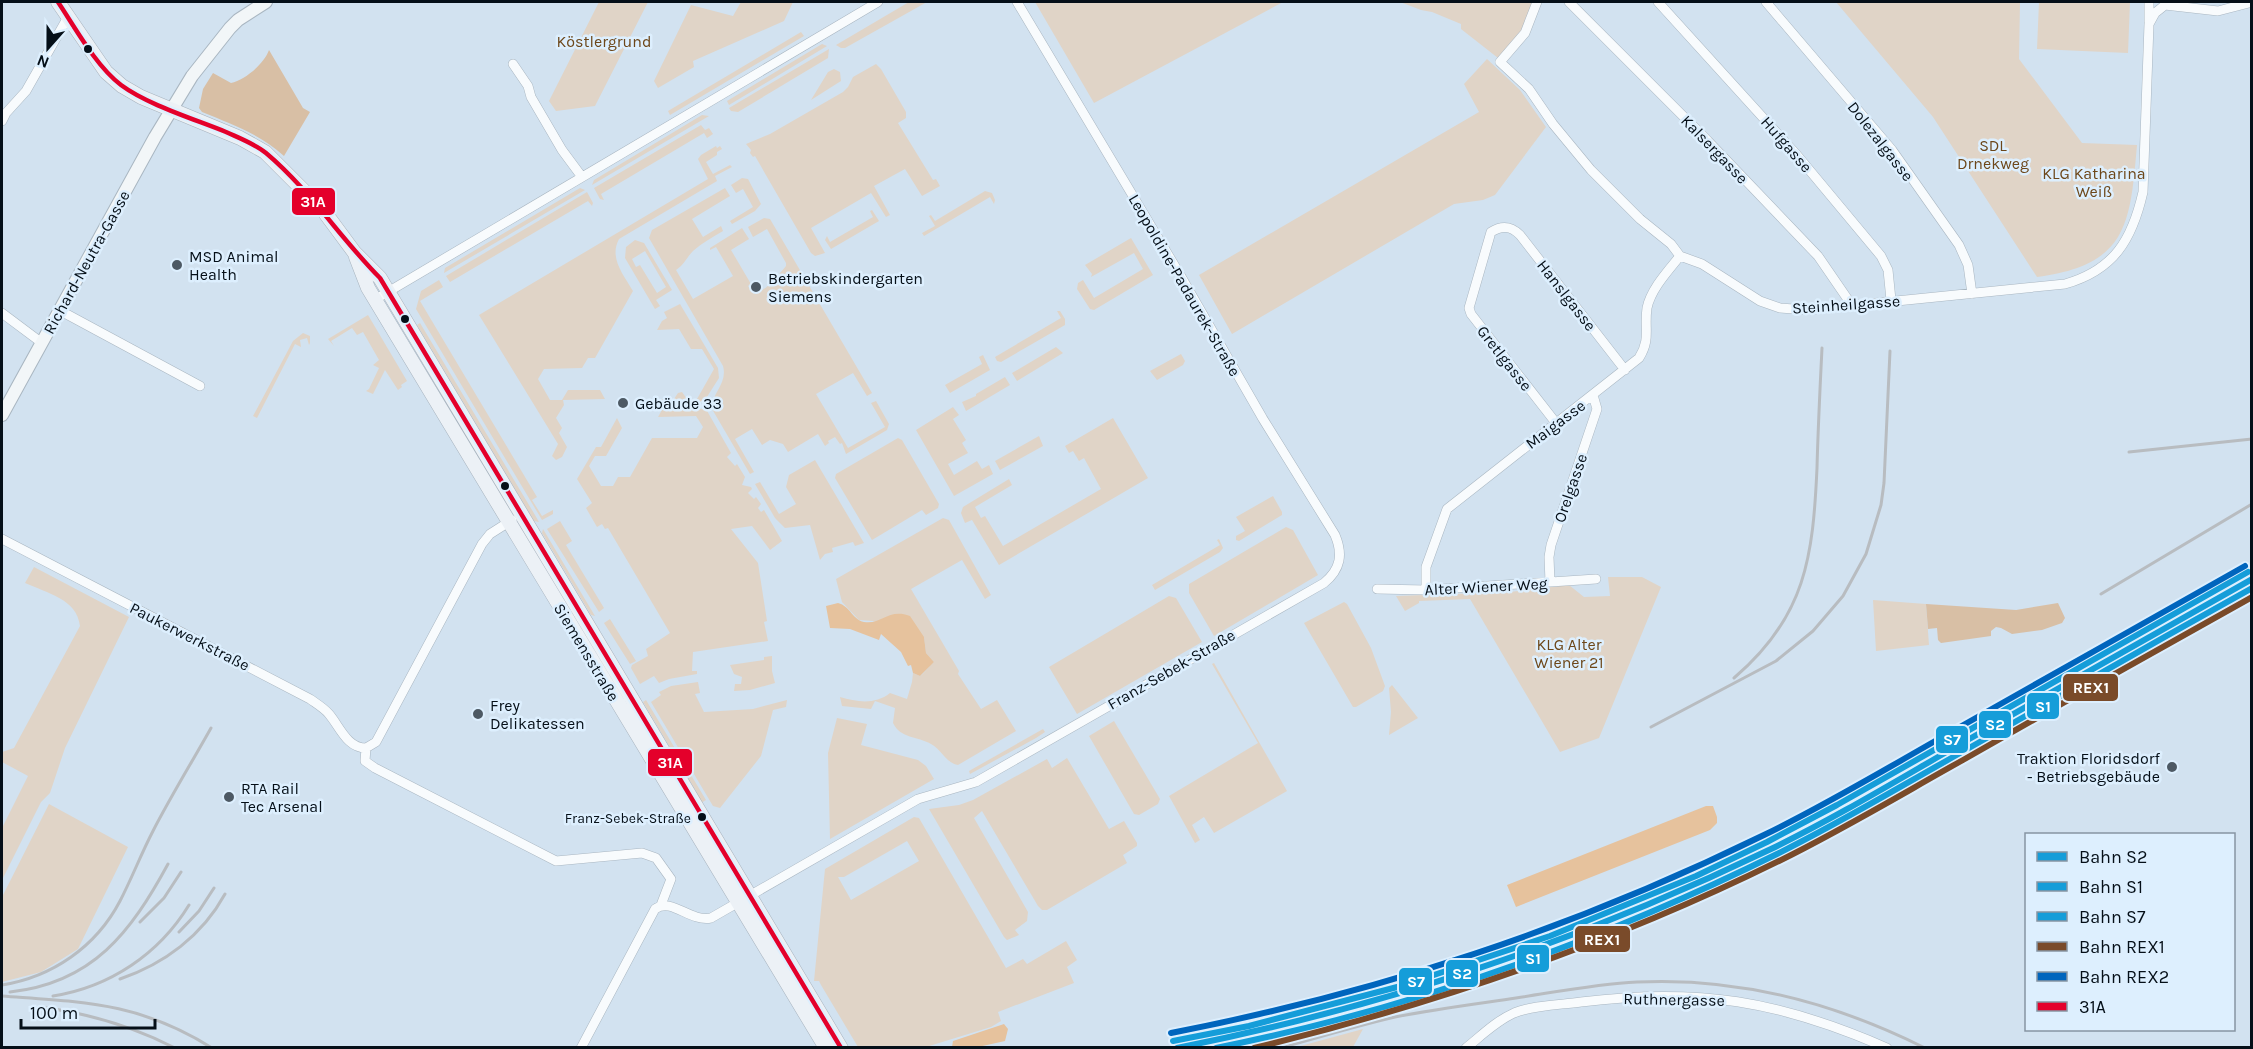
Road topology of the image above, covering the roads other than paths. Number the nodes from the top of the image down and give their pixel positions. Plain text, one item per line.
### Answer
1 (58, 2) edge
2 (266, 2) edge
3 (878, 2) edge
4 (1017, 2) edge
5 (1537, 2) edge
6 (1569, 2) edge
7 (1658, 2) edge
8 (1766, 2) edge
9 (2149, 2) edge
10 (2252, 2) edge
11 (68, 17) junction
12 (2148, 24) junction
13 (513, 64) dead end
14 (171, 110) junction
15 (2, 121) edge
16 (582, 177) junction
17 (1503, 226) joint
18 (1680, 256) junction
19 (1972, 294) junction
20 (382, 295) junction
21 (1891, 300) junction
22 (1851, 304) junction
23 (59, 310) junction
24 (2, 313) edge
25 (42, 342) junction
26 (1625, 370) junction
27 (200, 386) dead end
28 (1593, 395) junction
29 (2, 415) edge
30 (1556, 423) junction
31 (522, 515) junction
32 (509, 522) junction
33 (2, 539) edge
34 (1335, 572) joint
35 (1596, 579) dead end
36 (1550, 582) junction
37 (1377, 589) dead end
38 (1426, 590) junction
39 (366, 748) junction
40 (744, 900) junction
41 (661, 905) junction
42 (581, 1047) edge
43 (826, 1047) edge
44 (841, 1047) edge
45 (1466, 1047) edge
46 (1887, 1047) edge

1 - 11 main road, Siemensstraße
2 - 14 street, Richard-Neutra-Gasse
3 - 16 street
4 - 34 street, Leopoldine-Padaurek-Straße
5 - 18 street, Steinheilgasse
6 - 22 street, Kalsergasse
7 - 21 street, Hufgasse
8 - 19 street, Dolezalgasse
9 - 12 street, Steinheilgasse
10 - 12 street
11 - 14 main road, Siemensstraße
11 - 15 street
12 - 19 street, Steinheilgasse
13 - 16 street
14 - 20 main road, Siemensstraße
14 - 23 street, Richard-Neutra-Gasse
16 - 20 street
17 - 26 street, Hanslgasse
17 - 30 street, Gretlgasse
18 - 22 street, Steinheilgasse
18 - 26 street, Maigasse
19 - 21 street, Steinheilgasse
20 - 31 main road, Siemensstraße
20 - 32 main road, Siemensstraße
21 - 22 street, Steinheilgasse
23 - 25 street, Richard-Neutra-Gasse
23 - 27 street
24 - 25 street
25 - 29 street, Richard-Neutra-Gasse
26 - 28 street, Maigasse
28 - 30 street, Maigasse
28 - 36 street, Orelgasse
30 - 38 street, Maigasse
31 - 32 street
31 - 40 main road, Siemensstraße
32 - 39 street
32 - 40 main road, Siemensstraße
33 - 39 street, Paukerwerkstraße
34 - 40 street, Franz-Sebek-Straße
35 - 36 street, Alter Wiener Weg
36 - 38 street, Alter Wiener Weg
37 - 38 street, Alter Wiener Weg
39 - 41 street
40 - 41 street, Franz-Sebek-Straße
40 - 43 main road, Siemensstraße
40 - 44 main road, Siemensstraße
41 - 42 street
45 - 46 street, Ruthnergasse

